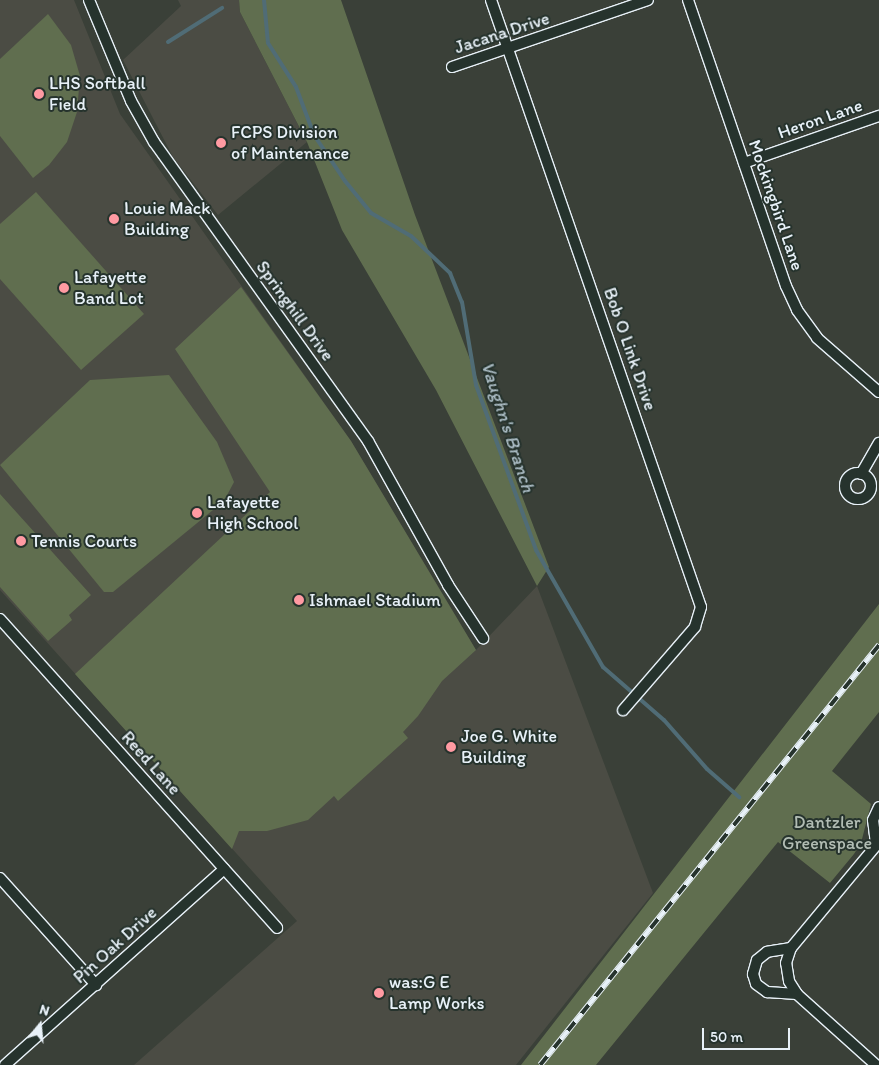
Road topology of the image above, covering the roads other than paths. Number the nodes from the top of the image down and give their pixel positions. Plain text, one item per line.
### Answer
1 (89, 0) edge
2 (491, 0) edge
3 (648, 0) edge
4 (688, 0) edge
5 (508, 50) junction
6 (452, 67) dead end
7 (879, 116) edge
8 (744, 163) junction
9 (879, 392) edge
10 (879, 443) edge
11 (862, 474) dead end
12 (0, 619) edge
13 (483, 638) dead end
14 (623, 710) dead end
15 (879, 807) edge
16 (877, 843) edge
17 (224, 869) junction
18 (0, 878) edge
19 (277, 928) dead end
20 (791, 948) junction
21 (96, 985) junction
22 (798, 994) junction
23 (5, 1065) edge
24 (876, 1065) edge

1 - 13 street, Springhill Drive
2 - 5 street, Bob O Link Drive
3 - 5 street, Jacana Drive
4 - 8 street, Mockingbird Lane
5 - 6 street, Jacana Drive
5 - 14 street, Bob O Link Drive
7 - 8 street, Heron Lane
8 - 9 street, Mockingbird Lane
10 - 11 street
12 - 17 street, Reed Lane
15 - 16 street
16 - 20 street
17 - 19 street, Reed Lane
17 - 21 street, Pin Oak Drive
18 - 21 street
20 - 22 street
20 - 22 street
21 - 23 street, Pin Oak Drive
22 - 24 street

